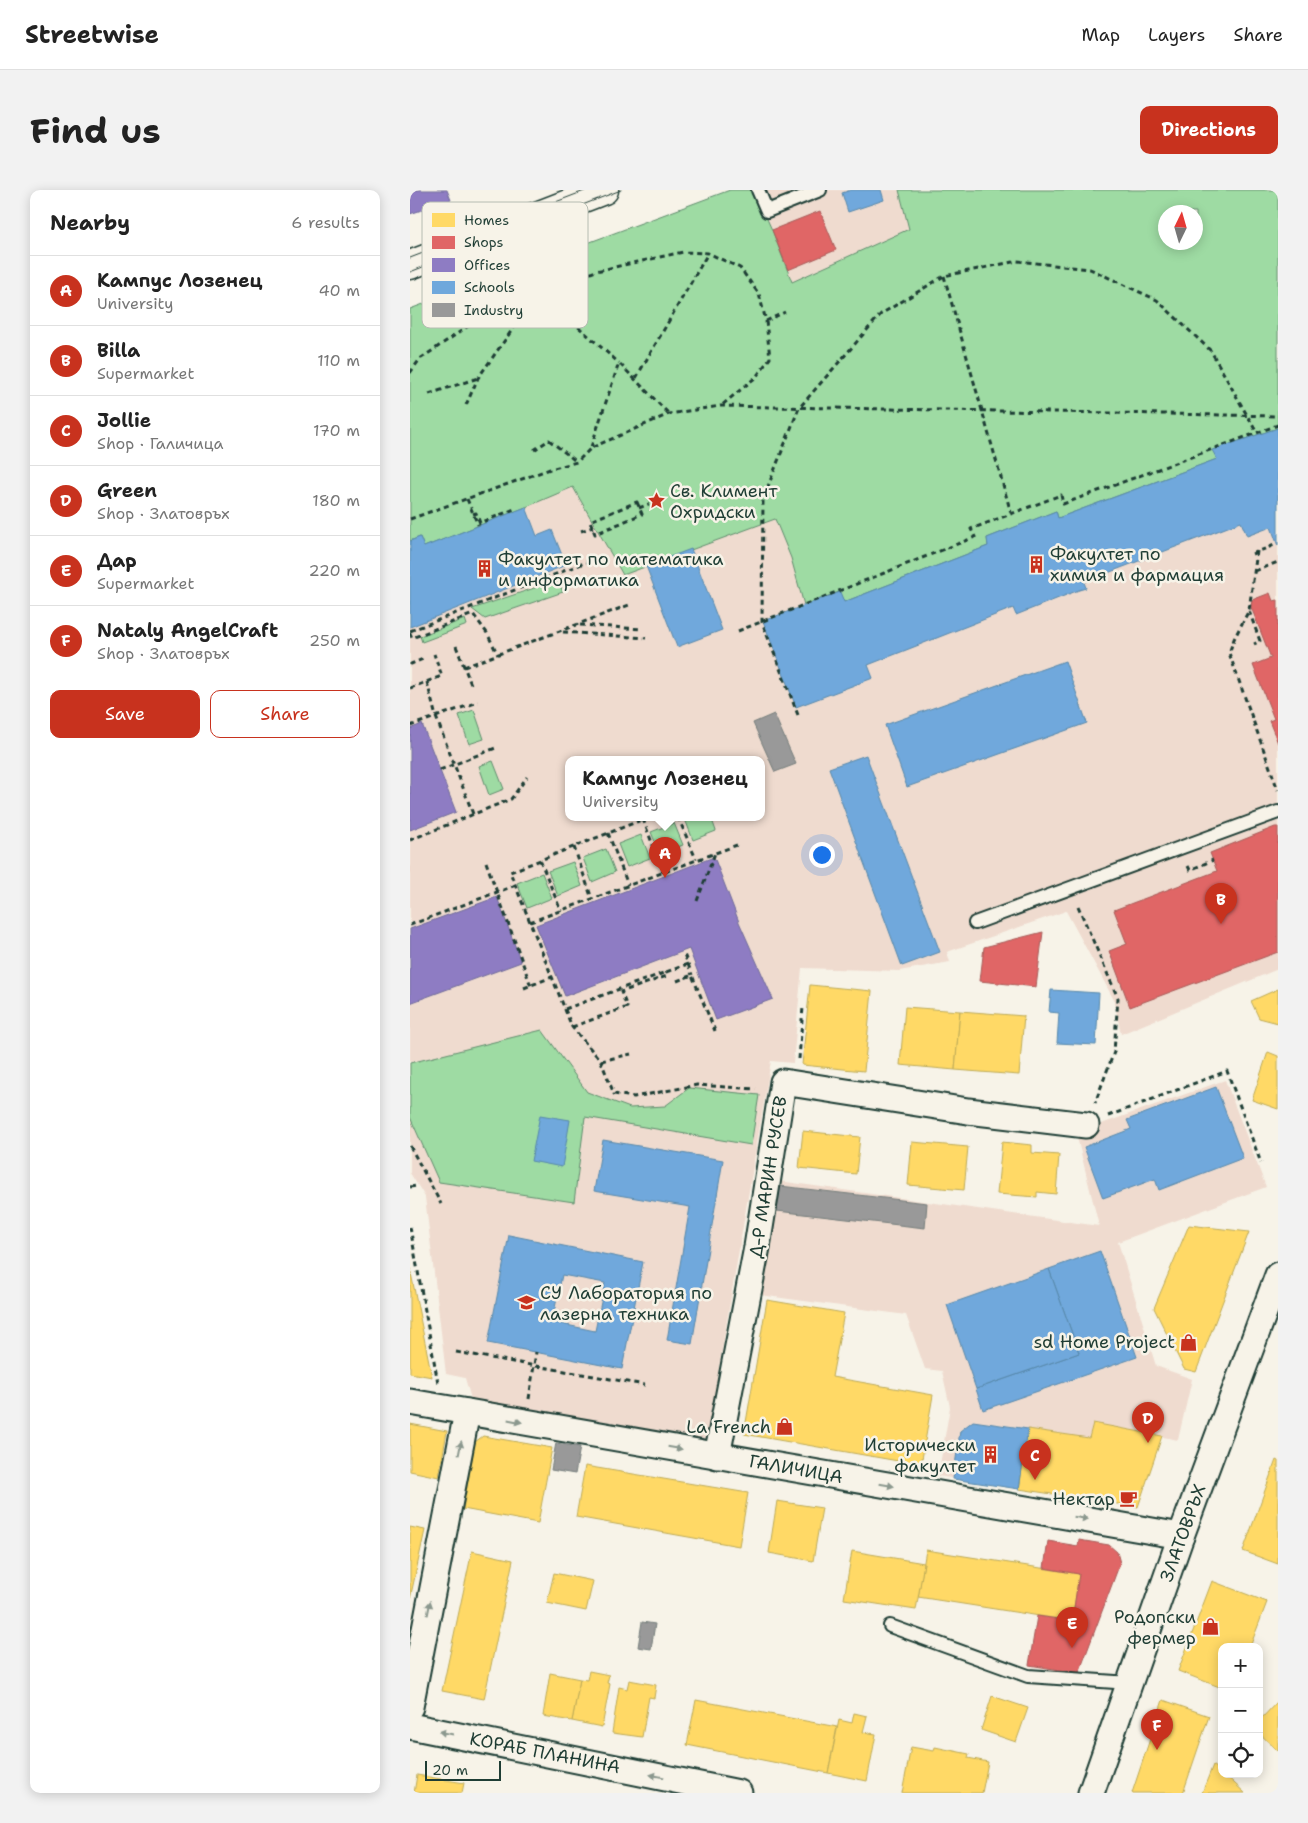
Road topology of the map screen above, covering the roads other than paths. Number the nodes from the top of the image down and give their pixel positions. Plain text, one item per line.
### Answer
1 (604, 190) edge
2 (758, 190) edge
3 (820, 190) edge
4 (573, 202) edge
5 (422, 260) edge
6 (410, 265) edge
7 (1278, 812) edge
8 (975, 923) dead end
9 (1086, 1125) road end
10 (1278, 1275) edge
11 (410, 1402) edge
12 (455, 1410) junction
13 (717, 1456) junction
14 (1181, 1536) junction
15 (890, 1626) dead end
16 (1130, 1683) junction
17 (410, 1707) edge
18 (410, 1726) edge
19 (712, 1790) edge
20 (739, 1793) edge
21 (1091, 1793) edge

1 - 4 street
2 - 3 lane
5 - 6 street
7 - 8 lane
9 - 13 street, Д-Р МАРИН РУСЕВ
10 - 14 street, ЗЛАТОВРЪХ
11 - 12 street, ГАЛИЧИЦА
12 -> 13 street, ГАЛИЧИЦА
17 -> 12 street
13 -> 14 street, ГАЛИЧИЦА
14 - 16 street, ЗЛАТОВРЪХ
15 - 16 lane
16 - 21 street, ЗЛАТОВРЪХ
19 -> 18 street, КОРАБ ПЛАНИНА
19 - 20 street, КОРАБ ПЛАНИНА

